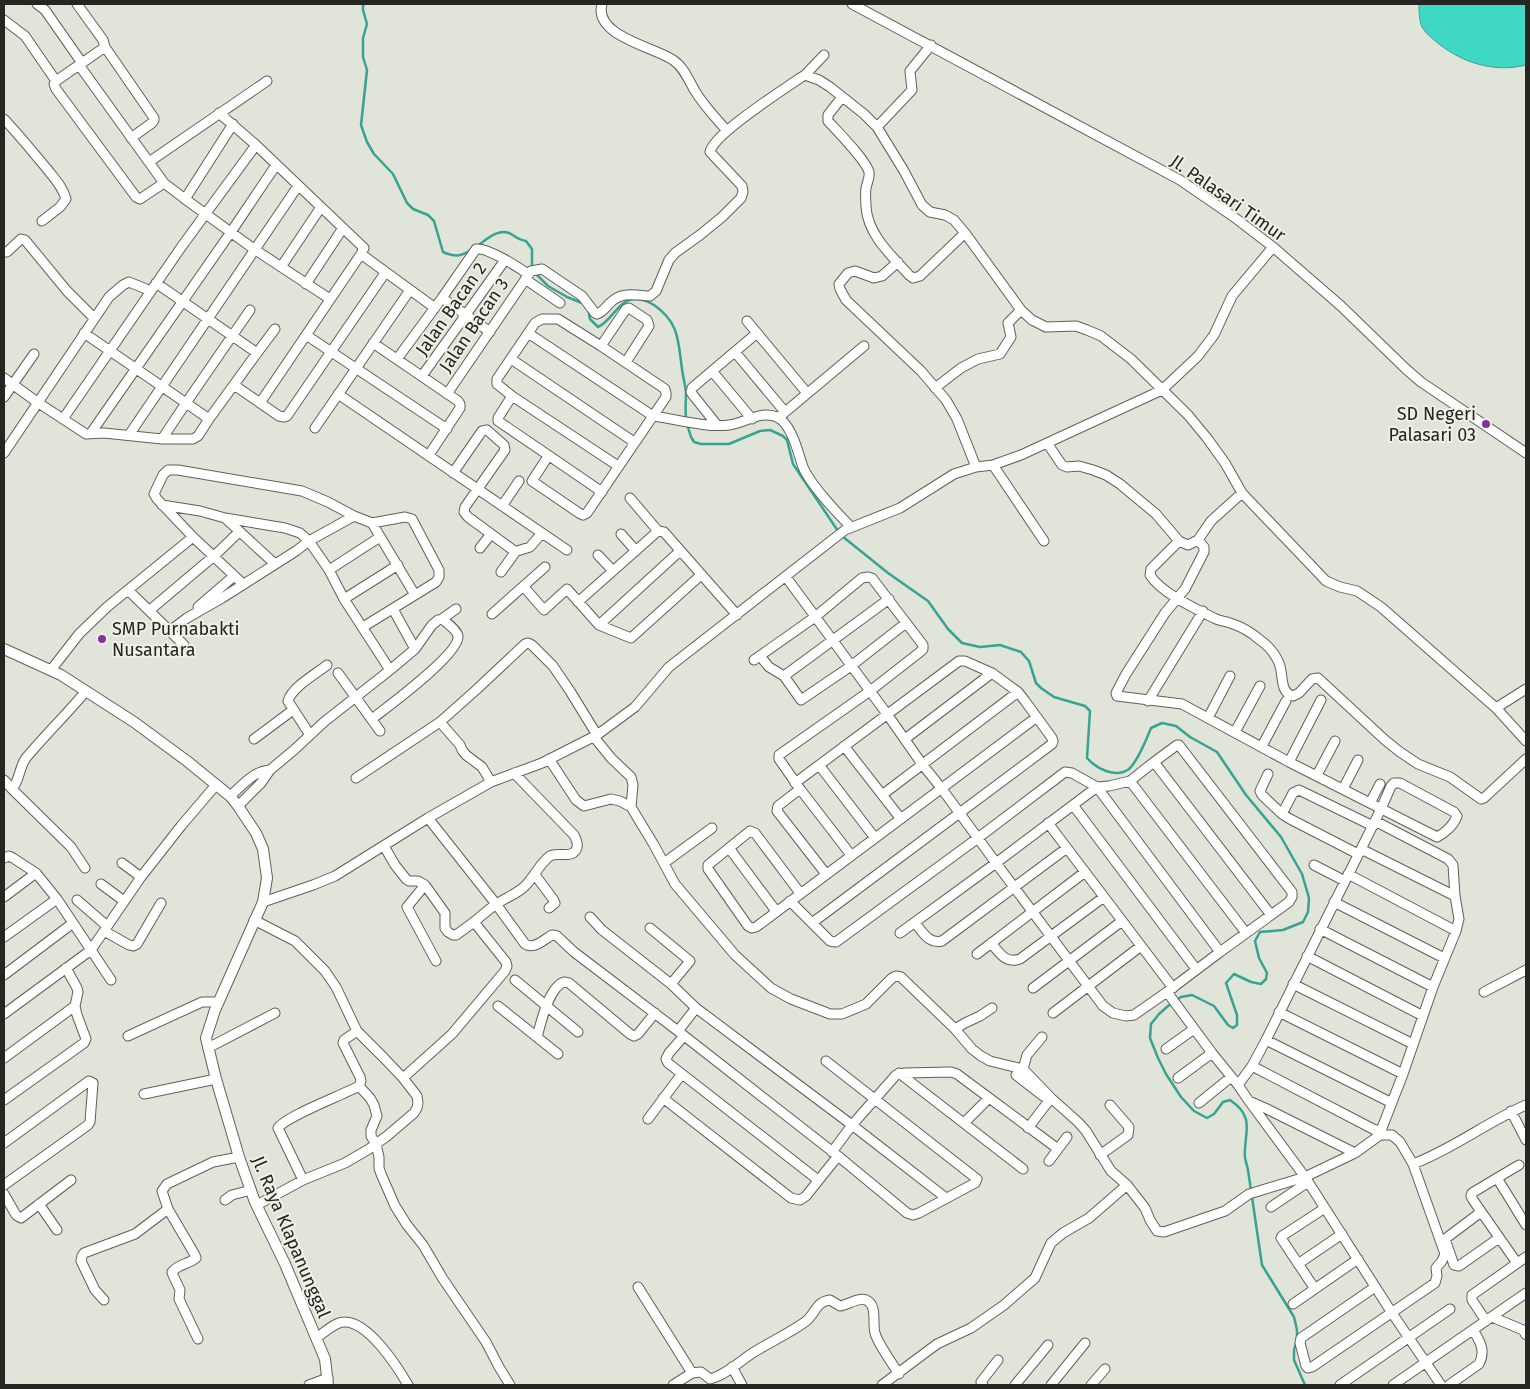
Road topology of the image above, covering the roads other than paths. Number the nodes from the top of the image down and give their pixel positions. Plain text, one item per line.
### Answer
1 (37, 4) edge
2 (77, 4) edge
3 (602, 4) edge
4 (852, 4) edge
5 (4, 20) edge
6 (930, 45) junction
7 (105, 47) junction
8 (824, 56) dead end
9 (80, 64) junction
10 (805, 75) junction
11 (56, 81) junction
12 (267, 81) dead end
13 (842, 97) junction
14 (219, 113) junction
15 (4, 119) edge
16 (234, 124) junction
17 (877, 127) junction
18 (727, 131) junction
19 (131, 138) junction
20 (256, 145) junction
21 (149, 162) junction
22 (276, 165) junction
23 (164, 183) junction
24 (298, 186) junction
25 (184, 199) junction
26 (321, 207) junction
27 (205, 214) junction
28 (42, 221) dead end
29 (344, 228) junction
30 (231, 232) junction
31 (965, 233) junction
32 (1272, 247) junction
33 (254, 249) junction
34 (4, 252) edge
35 (361, 254) junction
36 (505, 260) junction
37 (898, 262) junction
38 (281, 267) junction
39 (385, 273) junction
40 (530, 273) junction
41 (156, 283) junction
42 (306, 284) junction
43 (410, 290) junction
44 (151, 291) junction
45 (442, 298) junction
46 (330, 299) junction
47 (183, 301) junction
48 (560, 303) dead end
49 (435, 308) junction
50 (250, 310) dead end
51 (1021, 310) junction
52 (467, 316) junction
53 (94, 318) junction
54 (208, 318) junction
55 (747, 321) dead end
56 (275, 329) dead end
57 (490, 332) junction
58 (84, 333) junction
59 (528, 333) junction
60 (757, 333) junction
61 (232, 335) junction
62 (306, 335) junction
63 (374, 343) junction
64 (601, 346) junction
65 (864, 346) dead end
66 (110, 351) junction
67 (332, 352) junction
68 (735, 352) junction
69 (257, 353) junction
70 (34, 354) dead end
71 (511, 358) junction
72 (398, 359) junction
73 (626, 362) junction
74 (136, 368) junction
75 (356, 368) junction
76 (712, 371) junction
77 (422, 376) junction
78 (4, 378) edge
79 (12, 385) junction
80 (161, 386) junction
81 (234, 386) junction
82 (935, 388) junction
83 (1162, 390) junction
84 (807, 393) junction
85 (338, 394) junction
86 (447, 394) junction
87 (512, 396) junction
88 (4, 398) edge
89 (37, 402) junction
90 (186, 403) junction
91 (260, 403) junction
92 (782, 415) junction
93 (653, 416) junction
94 (209, 419) junction
95 (752, 419) junction
96 (63, 420) junction
97 (498, 421) junction
98 (717, 425) junction
99 (315, 428) dead end
100 (447, 429) junction
101 (487, 430) junction
102 (91, 433) junction
103 (129, 435) junction
104 (162, 439) junction
105 (634, 442) junction
106 (1047, 443) junction
107 (4, 452) edge
108 (1526, 452) edge
109 (429, 455) junction
110 (548, 456) junction
111 (993, 465) junction
112 (618, 466) junction
113 (976, 467) junction
114 (453, 473) junction
115 (519, 481) dead end
116 (478, 489) junction
117 (602, 492) junction
118 (1242, 493) junction
119 (630, 498) dead end
120 (162, 505) junction
121 (502, 506) junction
122 (354, 516) junction
123 (225, 518) junction
124 (372, 523) junction
125 (848, 528) junction
126 (658, 531) junction
127 (239, 532) junction
128 (542, 533) junction
129 (491, 534) junction
130 (621, 534) dead end
131 (193, 537) junction
132 (380, 537) junction
133 (1198, 540) junction
134 (309, 541) junction
135 (1044, 541) dead end
136 (1179, 541) junction
137 (480, 548) dead end
138 (567, 550) dead end
139 (636, 550) junction
140 (680, 551) junction
141 (514, 552) junction
142 (598, 555) dead end
143 (214, 556) junction
144 (275, 564) junction
145 (398, 565) junction
146 (545, 567) dead end
147 (328, 570) junction
148 (613, 571) junction
149 (501, 572) dead end
150 (701, 575) junction
151 (234, 576) junction
152 (786, 577) junction
153 (243, 584) junction
154 (524, 587) junction
155 (128, 590) junction
156 (415, 594) junction
157 (344, 599) junction
158 (889, 599) junction
159 (1176, 599) junction
160 (578, 602) junction
161 (393, 609) junction
162 (456, 609) dead end
163 (150, 610) junction
164 (1203, 611) junction
165 (492, 614) dead end
166 (737, 615) junction
167 (815, 617) junction
168 (187, 618) junction
169 (442, 619) junction
170 (599, 624) junction
171 (906, 624) junction
172 (363, 627) junction
173 (171, 630) junction
174 (832, 641) junction
175 (184, 645) dead end
176 (415, 648) junction
177 (4, 649) edge
178 (327, 665) dead end
179 (851, 666) junction
180 (51, 670) junction
181 (390, 670) junction
182 (338, 673) dead end
183 (992, 673) junction
184 (784, 676) junction
185 (1230, 676) dead end
186 (1260, 686) dead end
187 (1526, 689) edge
188 (86, 691) junction
189 (870, 691) junction
190 (1018, 692) junction
191 (355, 697) junction
192 (1286, 700) dead end
193 (1321, 700) dead end
194 (1148, 701) junction
195 (1496, 708) junction
196 (293, 710) junction
197 (887, 714) junction
198 (1037, 717) junction
199 (1208, 718) junction
200 (372, 719) junction
201 (440, 722) junction
202 (380, 731) dead end
203 (1235, 732) junction
204 (310, 735) junction
205 (595, 736) junction
206 (254, 739) dead end
207 (905, 739) junction
208 (1335, 741) dead end
209 (1526, 741) edge
210 (844, 746) junction
211 (1262, 746) junction
212 (549, 759) junction
213 (1358, 760) dead end
214 (1526, 760) edge
215 (1154, 762) junction
216 (1289, 762) junction
217 (922, 764) junction
218 (819, 765) junction
219 (270, 770) junction
220 (514, 774) junction
221 (1268, 774) dead end
222 (1317, 775) junction
223 (356, 778) dead end
224 (4, 780) edge
225 (1130, 780) junction
226 (491, 782) junction
227 (1380, 784) dead end
228 (216, 785) junction
229 (797, 786) junction
230 (1097, 787) junction
231 (12, 789) junction
232 (942, 789) junction
233 (1343, 789) junction
234 (882, 795) junction
235 (230, 796) junction
236 (1370, 803) junction
237 (1073, 805) junction
238 (238, 806) junction
239 (631, 807) junction
240 (1381, 809) junction
241 (960, 812) junction
242 (1282, 814) junction
243 (428, 818) junction
244 (901, 819) junction
245 (1048, 823) junction
246 (1374, 823) junction
247 (712, 828) dead end
248 (875, 838) junction
249 (978, 838) junction
250 (384, 846) junction
251 (729, 848) junction
252 (1068, 848) junction
253 (1360, 851) junction
254 (851, 855) junction
255 (4, 858) edge
256 (122, 863) dead end
257 (996, 863) junction
258 (664, 864) junction
259 (1314, 865) dead end
260 (85, 868) dead end
261 (1086, 872) junction
262 (36, 873) junction
263 (826, 874) junction
264 (535, 875) junction
265 (141, 877) junction
266 (1346, 877) junction
267 (101, 884) dead end
268 (425, 885) junction
269 (1014, 886) junction
270 (800, 893) junction
271 (1104, 896) junction
272 (1455, 896) junction
273 (4, 897) edge
274 (57, 899) junction
275 (77, 900) dead end
276 (124, 901) junction
277 (790, 901) junction
278 (263, 902) junction
279 (1334, 902) junction
280 (161, 903) dead end
281 (496, 904) junction
282 (549, 908) dead end
283 (776, 911) junction
284 (1032, 912) junction
285 (1271, 915) junction
286 (590, 917) dead end
287 (254, 920) junction
288 (1122, 921) junction
289 (474, 922) junction
290 (73, 923) junction
291 (812, 923) junction
292 (915, 923) junction
293 (105, 928) junction
294 (650, 928) dead end
295 (1320, 929) junction
296 (1456, 931) junction
297 (900, 933) dead end
298 (1246, 933) junction
299 (1052, 936) junction
300 (4, 937) edge
301 (991, 943) junction
302 (1141, 946) junction
303 (91, 950) junction
304 (1220, 952) junction
305 (977, 954) dead end
306 (1308, 956) junction
307 (1444, 958) junction
308 (436, 961) dead end
309 (1070, 961) junction
310 (66, 968) junction
311 (1196, 969) junction
312 (1526, 970) edge
313 (4, 975) edge
314 (111, 980) dead end
315 (515, 980) dead end
316 (671, 984) junction
317 (1293, 984) junction
318 (1088, 985) junction
319 (1433, 987) junction
320 (1033, 988) dead end
321 (1484, 992) dead end
322 (1171, 993) junction
323 (219, 1002) junction
324 (75, 1006) junction
325 (498, 1006) dead end
326 (546, 1006) junction
327 (696, 1008) junction
328 (992, 1008) dead end
329 (1279, 1012) junction
330 (275, 1013) dead end
331 (655, 1013) junction
332 (1053, 1013) dead end
333 (4, 1014) edge
334 (1423, 1016) junction
335 (956, 1029) junction
336 (1194, 1029) junction
337 (357, 1031) junction
338 (578, 1032) dead end
339 (681, 1034) junction
340 (128, 1036) dead end
341 (1042, 1036) dead end
342 (537, 1037) junction
343 (1266, 1040) junction
344 (1412, 1044) junction
345 (208, 1048) junction
346 (1166, 1049) dead end
347 (1212, 1053) junction
348 (558, 1054) dead end
349 (4, 1058) edge
350 (826, 1061) dead end
351 (1252, 1066) junction
352 (1019, 1072) junction
353 (681, 1074) junction
354 (899, 1074) junction
355 (1403, 1074) junction
356 (1231, 1077) junction
357 (402, 1078) junction
358 (1178, 1078) dead end
359 (216, 1079) junction
360 (1238, 1085) junction
361 (359, 1086) junction
362 (144, 1094) dead end
363 (663, 1098) junction
364 (875, 1098) junction
365 (990, 1098) junction
366 (1050, 1099) junction
367 (4, 1100) edge
368 (1248, 1101) junction
369 (1199, 1103) dead end
370 (1392, 1103) junction
371 (1110, 1105) dead end
372 (1526, 1105) edge
373 (1511, 1111) junction
374 (648, 1119) dead end
375 (964, 1123) junction
376 (852, 1125) junction
377 (1028, 1128) junction
378 (1380, 1133) junction
379 (1067, 1137) dead end
380 (1526, 1140) edge
381 (4, 1143) edge
382 (376, 1144) junction
383 (1058, 1149) junction
384 (1354, 1153) junction
385 (835, 1154) junction
386 (1100, 1155) junction
387 (239, 1157) junction
388 (1049, 1161) dead end
389 (1413, 1164) junction
390 (1519, 1165) dead end
391 (1023, 1169) dead end
392 (1497, 1178) junction
393 (71, 1180) dead end
394 (303, 1180) junction
395 (818, 1180) junction
396 (1307, 1180) junction
397 (4, 1186) edge
398 (1127, 1186) junction
399 (251, 1190) junction
400 (4, 1194) edge
401 (946, 1198) junction
402 (226, 1200) dead end
403 (39, 1204) junction
404 (257, 1205) junction
405 (1270, 1207) dead end
406 (1325, 1208) junction
407 (168, 1209) junction
408 (1481, 1212) junction
409 (1526, 1225) edge
410 (57, 1230) dead end
411 (1342, 1234) junction
412 (1499, 1238) junction
413 (1526, 1257) edge
414 (1358, 1259) junction
415 (1517, 1263) junction
416 (1298, 1264) junction
417 (638, 1287) dead end
418 (1376, 1287) junction
419 (1315, 1289) junction
420 (1526, 1293) edge
421 (104, 1300) dead end
422 (1293, 1304) dead end
423 (1450, 1309) dead end
424 (1392, 1313) junction
425 (1489, 1319) junction
426 (1473, 1330) junction
427 (1526, 1332) edge
428 (317, 1337) junction
429 (1409, 1338) junction
430 (198, 1339) dead end
431 (1085, 1343) dead end
432 (1048, 1345) dead end
433 (998, 1360) dead end
434 (1426, 1363) junction
435 (732, 1367) junction
436 (1104, 1369) dead end
437 (692, 1373) junction
438 (899, 1374) junction
439 (328, 1382) edge
440 (309, 1385) edge
441 (408, 1385) edge
442 (510, 1385) edge
443 (674, 1385) edge
444 (742, 1385) edge
445 (882, 1385) edge
446 (983, 1385) edge
447 (1014, 1385) edge
448 (1051, 1385) edge
449 (1092, 1385) edge
450 (1340, 1385) edge
451 (1393, 1385) edge
452 (1441, 1385) edge
453 (1449, 1385) edge

1 - 9 street
2 - 7 street
3 - 18 street
4 - 6 street, Jl. Palasari Timur
5 - 11 street
6 - 17 street
6 - 32 street, Jl. Palasari Timur
7 - 9 street
7 - 19 street
8 - 10 street
9 - 11 street
9 - 19 street
10 - 13 street
10 - 18 street
11 - 23 street
12 - 14 street
13 - 17 street
13 - 37 street
14 - 16 street
14 - 21 street
15 - 28 street
16 - 20 street
16 - 25 street
17 - 31 street
18 - 40 street
19 - 21 street
20 - 22 street
20 - 27 street
21 - 23 street
22 - 24 street
22 - 30 street
23 - 25 street
24 - 26 street
24 - 33 street
25 - 27 street
26 - 29 street
26 - 38 street
27 - 30 street
27 - 41 street
29 - 35 street
29 - 42 street
30 - 33 street
30 - 47 street
31 - 37 street
31 - 51 street
32 - 83 street
32 - 108 street, Jl. Palasari Timur
33 - 38 street
33 - 54 street
34 - 53 street
35 - 39 street
35 - 46 street
36 - 40 street
36 - 45 street
36 - 52 street, Jalan Bacan 2
37 - 82 street
38 - 42 street
39 - 43 street
39 - 67 street
40 - 48 street
40 - 57 street, Jalan Bacan 3
41 - 44 street
41 - 47 street
42 - 46 street
43 - 49 street
43 - 63 street
44 - 53 street
44 - 66 street
45 - 49 street
45 - 52 street
46 - 62 street
47 - 54 street
47 - 74 street
49 - 72 street
50 - 61 street
51 - 82 street
51 - 83 street
52 - 57 street
52 - 77 street, Jalan Bacan 2
53 - 58 street
54 - 61 street
54 - 80 street
55 - 60 street
56 - 69 street
57 - 86 street, Jalan Bacan 3
58 - 66 street
58 - 89 street
59 - 64 street
59 - 71 street
59 - 93 street
60 - 68 street
60 - 84 street
61 - 69 street
61 - 90 street
62 - 67 street
62 - 91 street
63 - 72 street
63 - 75 street
64 - 73 street
64 - 73 street
65 - 84 street
66 - 74 street
66 - 96 street
67 - 75 street
67 - 91 street
68 - 76 street
68 - 92 street
69 - 81 street
70 - 79 street
71 - 87 street
71 - 105 street
72 - 77 street
73 - 93 street
74 - 80 street
74 - 102 street
75 - 85 street
75 - 100 street
76 - 95 street
76 - 98 street
77 - 86 street
78 - 79 street
79 - 88 street
79 - 89 street
80 - 90 street
80 - 103 street
81 - 91 street
81 - 94 street
82 - 113 street
83 - 106 street
83 - 118 street
84 - 92 street
85 - 99 street
85 - 109 street
86 - 100 street
87 - 97 street
87 - 112 street
89 - 96 street
89 - 107 street
90 - 94 street
90 - 104 street
92 - 95 street
92 - 125 street
93 - 98 street
93 - 105 street
94 - 104 street
95 - 98 street
96 - 102 street
97 - 101 street
97 - 110 street
100 - 109 street
101 - 114 street
101 - 116 street
102 - 103 street
103 - 104 street
105 - 112 street
106 - 111 street
106 - 136 street
109 - 114 street
110 - 117 street
110 - 117 street
111 - 113 street
111 - 135 street
112 - 117 street
113 - 125 street
114 - 116 street
115 - 121 street
116 - 121 street
116 - 129 street
118 - 133 street
118 - 195 street
119 - 126 street
120 - 122 street
120 - 123 street
120 - 131 street
121 - 128 street
122 - 124 street
122 - 134 street
123 - 127 street
123 - 134 street
124 - 132 street
124 - 156 street
125 - 152 street
126 - 139 street
126 - 140 street
127 - 143 street
127 - 144 street
128 - 138 street
128 - 141 street
129 - 137 street
129 - 141 street
130 - 139 street
131 - 143 street
131 - 155 street
132 - 145 street
132 - 147 street
133 - 136 street
133 - 159 street
134 - 144 street
134 - 147 street
136 - 159 street
139 - 148 street
140 - 150 street
140 - 170 street
141 - 149 street
142 - 148 street
143 - 151 street
143 - 163 street
144 - 153 street
145 - 156 street
145 - 157 street
146 - 154 street
147 - 157 street
148 - 160 street
150 - 166 street
150 - 170 street
151 - 153 street
151 - 168 street
152 - 166 street
152 - 167 street
153 - 168 street
154 - 160 street
154 - 165 street
155 - 163 street
155 - 180 street
156 - 161 street
157 - 172 street
158 - 167 street
158 - 171 street
158 - 174 street
159 - 164 street
159 - 194 street
160 - 170 street
161 - 172 street
161 - 176 street
162 - 169 street
163 - 173 street
164 - 194 street
164 - 214 street
166 - 205 street
167 - 174 street
167 - 184 street
168 - 173 street
169 - 176 street
169 - 200 street
171 - 179 street
171 - 189 street
172 - 181 street
173 - 175 street
174 - 179 street
174 - 184 street
176 - 181 street
177 - 180 street, Jl. Raya Klapanunggal
178 - 196 street
179 - 184 street
179 - 189 street
180 - 188 street, Jl. Raya Klapanunggal
181 - 191 street
182 - 191 street
183 - 190 street
183 - 197 street
183 - 207 street
185 - 199 street
186 - 203 street
187 - 195 street
188 - 228 street, Jl. Raya Klapanunggal
188 - 231 street
189 - 197 street
189 - 229 street
190 - 198 street
190 - 217 street
191 - 200 street
191 - 204 street
192 - 211 street
193 - 216 street
194 - 199 street
195 - 209 street
196 - 204 street
196 - 206 street
197 - 207 street
197 - 210 street
198 - 232 street
198 - 241 street
199 - 203 street
200 - 202 street
201 - 205 street
201 - 223 street
201 - 226 street
203 - 211 street
204 - 219 street
205 - 212 street
205 - 239 street
207 - 217 street
208 - 222 street
210 - 218 street
210 - 234 street
211 - 216 street
212 - 220 street
212 - 239 street
213 - 233 street
215 - 225 street
215 - 285 street
215 - 285 street
216 - 222 street
217 - 232 street
217 - 234 street
218 - 229 street
218 - 248 street
219 - 235 street
219 - 238 street
220 - 226 street
220 - 264 street
221 - 242 street
222 - 233 street
224 - 231 street
225 - 230 street
225 - 298 street
226 - 243 street
227 - 236 street
228 - 235 street, Jl. Raya Klapanunggal
228 - 265 street
229 - 254 street
229 - 263 street
230 - 237 street
230 - 249 street
230 - 304 street
231 - 260 street
232 - 241 street
232 - 244 street
233 - 236 street
234 - 244 street
235 - 238 street, Jl. Raya Klapanunggal
236 - 240 street
237 - 245 street
237 - 311 street
238 - 278 street, Jl. Raya Klapanunggal
239 - 258 street
240 - 240 street
240 - 246 street
241 - 249 street
241 - 291 street
242 - 246 street
242 - 253 street
243 - 250 street
243 - 281 street
244 - 248 street
245 - 252 street
245 - 257 street
246 - 253 street
246 - 272 street
247 - 258 street
248 - 254 street
249 - 257 street
249 - 291 street
250 - 268 street
250 - 278 street
251 - 270 street
251 - 283 street
251 - 283 street
252 - 261 street
252 - 269 street
253 - 266 street
253 - 272 street
254 - 263 street
255 - 262 street
256 - 265 street
257 - 269 street
257 - 292 street
258 - 335 street
259 - 266 street
261 - 271 street
261 - 284 street
262 - 273 street
262 - 274 street
263 - 270 street
264 - 281 street
264 - 282 street
265 - 276 street
266 - 279 street
266 - 296 street
267 - 276 street
268 - 289 street
268 - 308 street
269 - 284 street
269 - 292 street
270 - 277 street
271 - 288 street
271 - 299 street
272 - 296 street
274 - 290 street
274 - 300 street
275 - 293 street
276 - 293 street
277 - 283 street
277 - 291 street
278 - 287 street, Jl. Raya Klapanunggal
279 - 295 street
279 - 307 street
280 - 293 street
281 - 289 street
281 - 331 street
284 - 299 street
284 - 301 street
285 - 298 street
286 - 316 street
287 - 323 street, Jl. Raya Klapanunggal
287 - 337 street
288 - 302 street
288 - 309 street
289 - 357 street
290 - 303 street
290 - 313 street
292 - 297 street
293 - 303 street
294 - 316 street
295 - 306 street
295 - 319 street
296 - 307 street
298 - 304 street
299 - 301 street
299 - 309 street
301 - 305 street
302 - 318 street
302 - 322 street
303 - 310 street
303 - 314 street
304 - 311 street
306 - 317 street
306 - 334 street
307 - 319 street
309 - 318 street
309 - 320 street
310 - 324 street
310 - 333 street
311 - 322 street
312 - 321 street
315 - 326 street
316 - 327 street
317 - 329 street
317 - 344 street
318 - 322 street
318 - 332 street
319 - 334 street
322 - 336 street
323 - 340 street
323 - 345 street, Jl. Raya Klapanunggal
324 - 349 street
324 - 367 street
325 - 342 street
326 - 331 street
326 - 338 street
326 - 342 street
327 - 339 street
327 - 376 street
328 - 335 street
329 - 343 street
329 - 355 street
330 - 345 street
331 - 339 street
334 - 344 street
335 - 352 street
336 - 346 street
336 - 347 street
337 - 357 street
337 - 361 street
339 - 353 street
339 - 385 street
341 - 352 street
342 - 348 street
343 - 351 street
343 - 370 street
344 - 355 street
345 - 359 street, Jl. Raya Klapanunggal
347 - 356 street
347 - 358 street
350 - 364 street
351 - 360 street
351 - 378 street
352 - 366 street
353 - 363 street
353 - 395 street
354 - 364 street
354 - 365 street
354 - 375 street
355 - 370 street
356 - 360 street
356 - 369 street
357 - 382 street
359 - 362 street
359 - 387 street, Jl. Raya Klapanunggal
360 - 368 street
361 - 382 street
361 - 394 street
363 - 374 street
363 - 395 street
364 - 376 street
364 - 401 street
365 - 375 street
365 - 377 street
366 - 377 street
366 - 386 street
368 - 384 street
368 - 396 street
370 - 378 street
371 - 386 street
372 - 373 street
373 - 380 street
373 - 389 street
375 - 391 street
376 - 385 street
376 - 401 street
377 - 383 street
378 - 384 street
378 - 389 street
379 - 383 street
381 - 397 street
382 - 394 street
382 - 442 street
383 - 388 street
384 - 396 street
385 - 395 street
385 - 401 street
386 - 398 street
387 - 399 street, Jl. Raya Klapanunggal
387 - 407 street
389 - 424 street
390 - 392 street
392 - 408 street
392 - 409 street
393 - 403 street
394 - 404 street
396 - 398 street
396 - 405 street
396 - 406 street
398 - 438 street
399 - 402 street
399 - 404 street, Jl. Raya Klapanunggal
400 - 403 street
403 - 410 street
404 - 428 street, Jl. Raya Klapanunggal
406 - 411 street
406 - 416 street
407 - 421 street
407 - 430 street
408 - 412 street
408 - 412 street
411 - 414 street
411 - 416 street
412 - 415 street
413 - 415 street
414 - 418 street
414 - 419 street
415 - 425 street
416 - 419 street
417 - 437 street
418 - 424 street
418 - 424 street
419 - 422 street
420 - 425 street
423 - 429 street
424 - 429 street
425 - 426 street
425 - 427 street
426 - 434 street
426 - 453 street
428 - 439 street, Jl. Raya Klapanunggal
428 - 441 street
429 - 434 street
429 - 450 street
431 - 448 street
432 - 447 street
433 - 446 street
434 - 451 street
434 - 452 street
435 - 437 street
435 - 438 street
435 - 444 street
436 - 449 street
437 - 443 street
438 - 445 street
439 - 440 street

